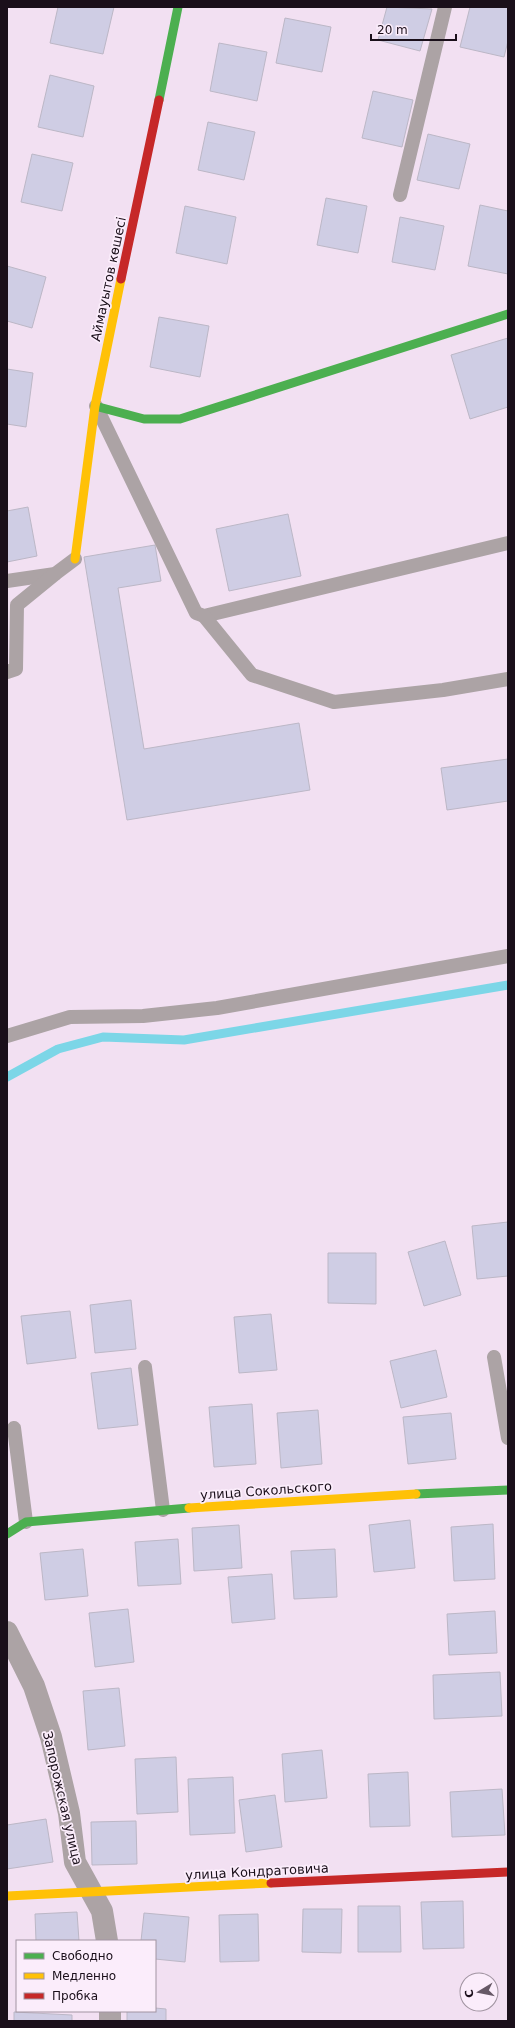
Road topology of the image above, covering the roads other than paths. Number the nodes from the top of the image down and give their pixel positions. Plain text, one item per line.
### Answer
1 (178, 7) edge
2 (445, 7) edge
3 (400, 195) dead end
4 (508, 314) edge
5 (95, 406) junction
6 (508, 544) edge
7 (75, 559) joint
8 (55, 574) junction
9 (7, 581) edge
10 (204, 616) junction
11 (7, 672) edge
12 (508, 679) edge
13 (508, 956) edge
14 (7, 1036) edge
15 (494, 1357) dead end
16 (145, 1367) dead end
17 (14, 1428) dead end
18 (508, 1438) edge
19 (508, 1490) edge
20 (164, 1510) junction
21 (26, 1522) junction
22 (7, 1534) edge
23 (7, 1632) edge
24 (508, 1872) edge
25 (90, 1891) junction
26 (7, 1896) edge
27 (107, 1940) edge

1 - 5 street, Аймауытов көшесі
2 - 3 lane
4 - 5 street
5 - 7 street, Аймауытов көшесі
5 - 10 lane
6 - 10 lane
7 - 8 lane
8 - 9 lane
8 - 11 lane
10 - 12 lane
13 - 14 lane
15 - 18 lane
16 - 20 lane
17 - 21 lane
19 - 20 street, улица Сокольского
20 - 21 street, улица Сокольского
21 - 22 street
23 - 25 street, Запорожская улица
24 - 25 street, улица Кондратовича
25 - 26 street, улица Кондратовича
25 - 27 street, Запорожская улица

